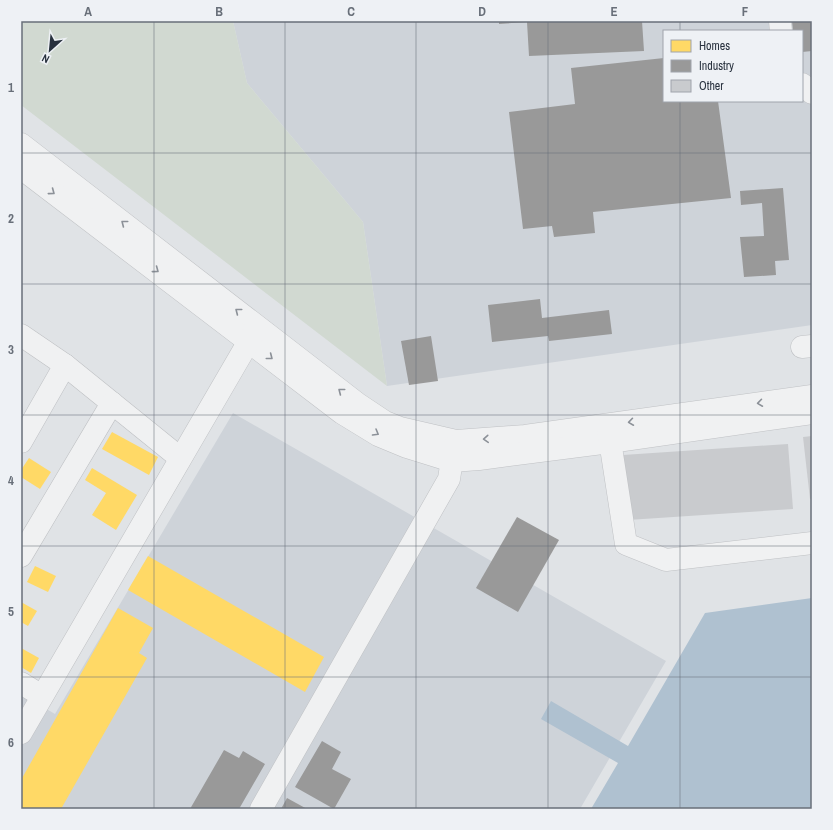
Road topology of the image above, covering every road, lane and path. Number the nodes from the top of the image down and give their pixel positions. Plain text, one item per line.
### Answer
1 (803, 85) edge
2 (812, 93) edge
3 (21, 144) edge
4 (21, 168) edge
5 (253, 333) junction
6 (21, 335) edge
7 (65, 365) junction
8 (112, 403) junction
9 (803, 405) edge
10 (609, 434) junction
11 (21, 442) edge
12 (454, 451) junction
13 (180, 458) junction
14 (812, 543) edge
15 (21, 556) edge
16 (21, 683) edge
17 (42, 696) junction
18 (21, 733) edge
19 (261, 809) edge

1 - 2 street
5 -> 3 street
4 -> 5 street
5 - 12 street
5 - 13 street
6 - 7 street
7 - 8 street
7 - 11 street
8 - 13 street
8 - 15 street
9 - 10 street
10 - 12 street
10 - 14 street
12 - 19 street
13 - 17 street
16 - 17 street
17 - 18 street

